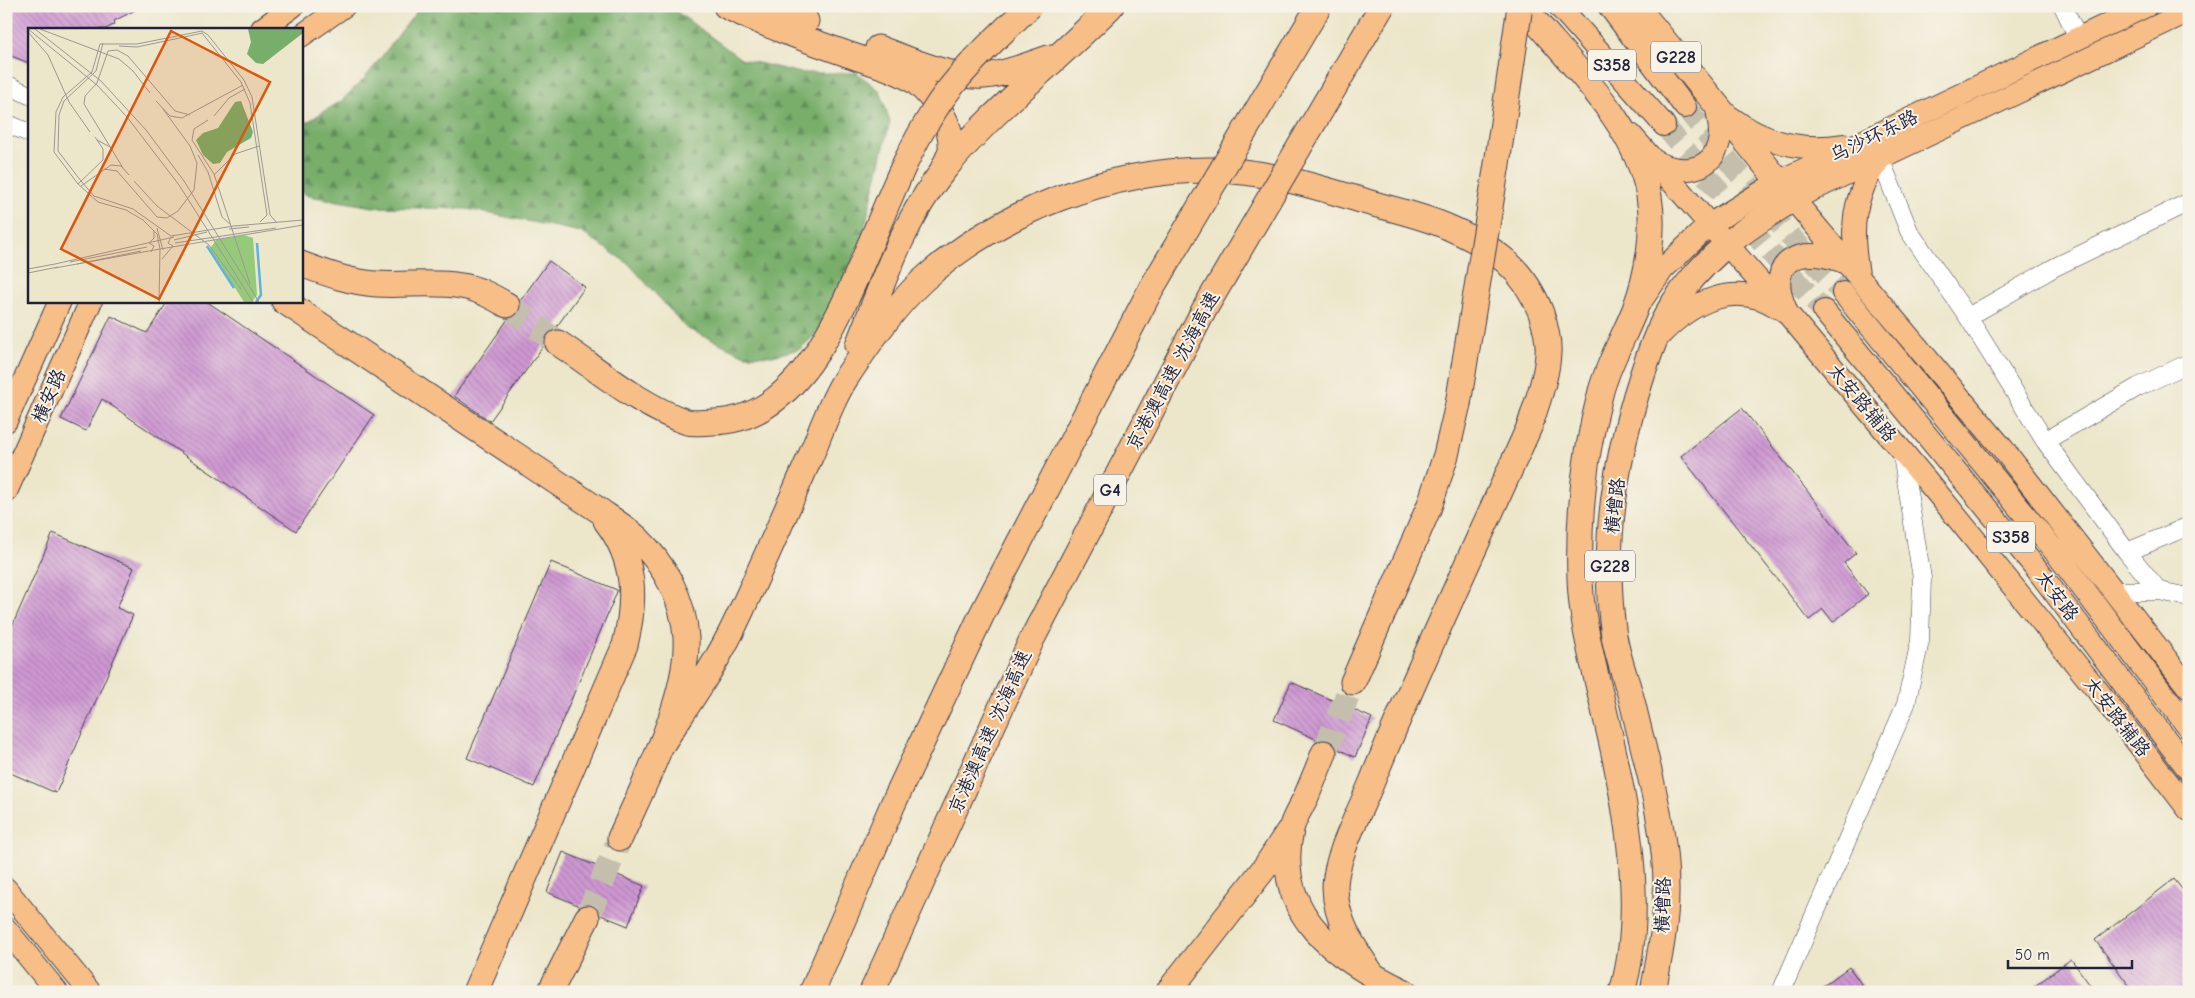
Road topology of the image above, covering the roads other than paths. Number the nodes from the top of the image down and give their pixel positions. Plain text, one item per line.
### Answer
1 (293, 6) edge
2 (344, 6) edge
3 (726, 6) edge
4 (767, 6) edge
5 (1030, 6) edge
6 (1111, 6) edge
7 (1319, 6) edge
8 (1382, 6) edge
9 (1521, 6) edge
10 (1559, 6) edge
11 (1609, 6) edge
12 (1636, 6) edge
13 (2063, 6) edge
14 (2146, 6) edge
15 (2189, 11) edge
16 (263, 28) edge
17 (302, 35) edge
18 (2078, 38) junction
19 (1059, 54) junction
20 (6, 84) edge
21 (28, 95) edge
22 (1685, 107) tunnel mouth
23 (1717, 108) junction
24 (1618, 119) junction
25 (6, 123) edge
26 (1664, 125) tunnel mouth
27 (28, 133) edge
28 (1862, 142) junction
29 (1880, 158) junction
30 (1652, 159) junction
31 (942, 172) junction
32 (1785, 190) junction
33 (2189, 202) edge
34 (1709, 225) junction
35 (1726, 244) junction
36 (302, 264) edge
37 (1854, 270) junction
38 (1843, 293) tunnel mouth
39 (60, 302) edge
40 (91, 302) edge
41 (286, 302) edge
42 (507, 306) tunnel mouth
43 (1635, 310) junction
44 (1824, 311) tunnel mouth
45 (1788, 314) junction
46 (1968, 317) junction
47 (1656, 338) junction
48 (558, 343) tunnel mouth
49 (2189, 363) edge
50 (842, 386) junction
51 (6, 421) edge
52 (2045, 441) junction
53 (1901, 449) junction
54 (6, 492) edge
55 (597, 509) junction
56 (2189, 526) edge
57 (2127, 552) junction
58 (2114, 591) junction
59 (2159, 591) junction
60 (2189, 597) edge
61 (1353, 682) tunnel mouth
62 (2189, 688) edge
63 (2189, 728) edge
64 (659, 749) junction
65 (1324, 753) tunnel mouth
66 (2189, 770) edge
67 (2189, 810) edge
68 (1291, 828) junction
69 (620, 838) tunnel mouth
70 (6, 889) edge
71 (587, 918) tunnel mouth
72 (6, 929) edge
73 (1196, 956) junction
74 (1629, 956) junction
75 (1376, 978) junction
76 (57, 992) edge
77 (90, 992) edge
78 (475, 992) edge
79 (550, 992) edge
80 (812, 992) edge
81 (872, 992) edge
82 (1168, 992) edge
83 (1182, 992) edge
84 (1405, 992) edge
85 (1607, 992) edge
86 (1622, 992) edge
87 (1653, 992) edge
88 (1781, 992) edge

1 - 16 main road
2 - 17 main road
3 - 31 highway
4 - 19 highway
5 - 48 highway, bridge
6 - 19 highway
7 - 80 highway, bridge
8 - 81 highway, 京港澳高速 沈海高速 / G4, bridge
9 - 24 highway, 太安路辅路
9 - 61 highway, bridge
10 - 26 main road, S358
11 - 22 main road, S358
12 - 23 highway, G228
13 - 18 street
14 - 18 main road, 乌沙环东路
15 - 29 main road, 乌沙环东路
18 - 28 main road, 乌沙环东路
19 - 31 highway
20 - 21 street
23 - 28 main road
23 - 30 main road
23 - 32 highway, G228
24 - 30 main road, 太安路辅路
24 - 43 highway, G228
25 - 27 street
28 - 32 main road, 乌沙环东路
29 - 32 main road, 乌沙环东路
29 - 37 main road
29 - 46 street
30 - 34 main road, 太安路辅路
31 - 50 highway
32 - 34 main road, 乌沙环东路
32 - 35 highway, 横增路 / G228
32 - 37 main road
33 - 46 street
34 - 35 main road, 太安路辅路
34 - 43 main road, 乌沙环东路
35 - 45 main road, 太安路辅路
35 - 47 highway, 横增路 / G228
36 - 42 highway
37 - 45 main road
37 - 58 main road
38 - 63 main road, 太安路 / S358
39 - 51 main road, 横安路
40 - 54 main road, 横安路
41 - 55 highway
43 - 74 highway, 横增路 / G228
44 - 66 main road, 太安路 / S358
45 - 47 main road
45 - 53 main road, 太安路辅路
46 - 52 street
47 - 87 highway, 横增路 / G228
49 - 52 street
50 - 64 highway
50 - 75 highway
52 - 57 street
53 - 67 main road, 太安路辅路
53 - 88 street
55 - 64 highway
55 - 78 highway
56 - 57 street
57 - 59 street
58 - 59 street
58 - 62 main road
59 - 60 street
64 - 69 highway
65 - 68 highway
68 - 73 highway
68 - 75 highway
70 - 77 main road
71 - 79 highway
72 - 76 main road
73 - 82 highway
73 - 83 highway
74 - 85 highway
74 - 86 highway, 横增路 / G228
75 - 84 highway

